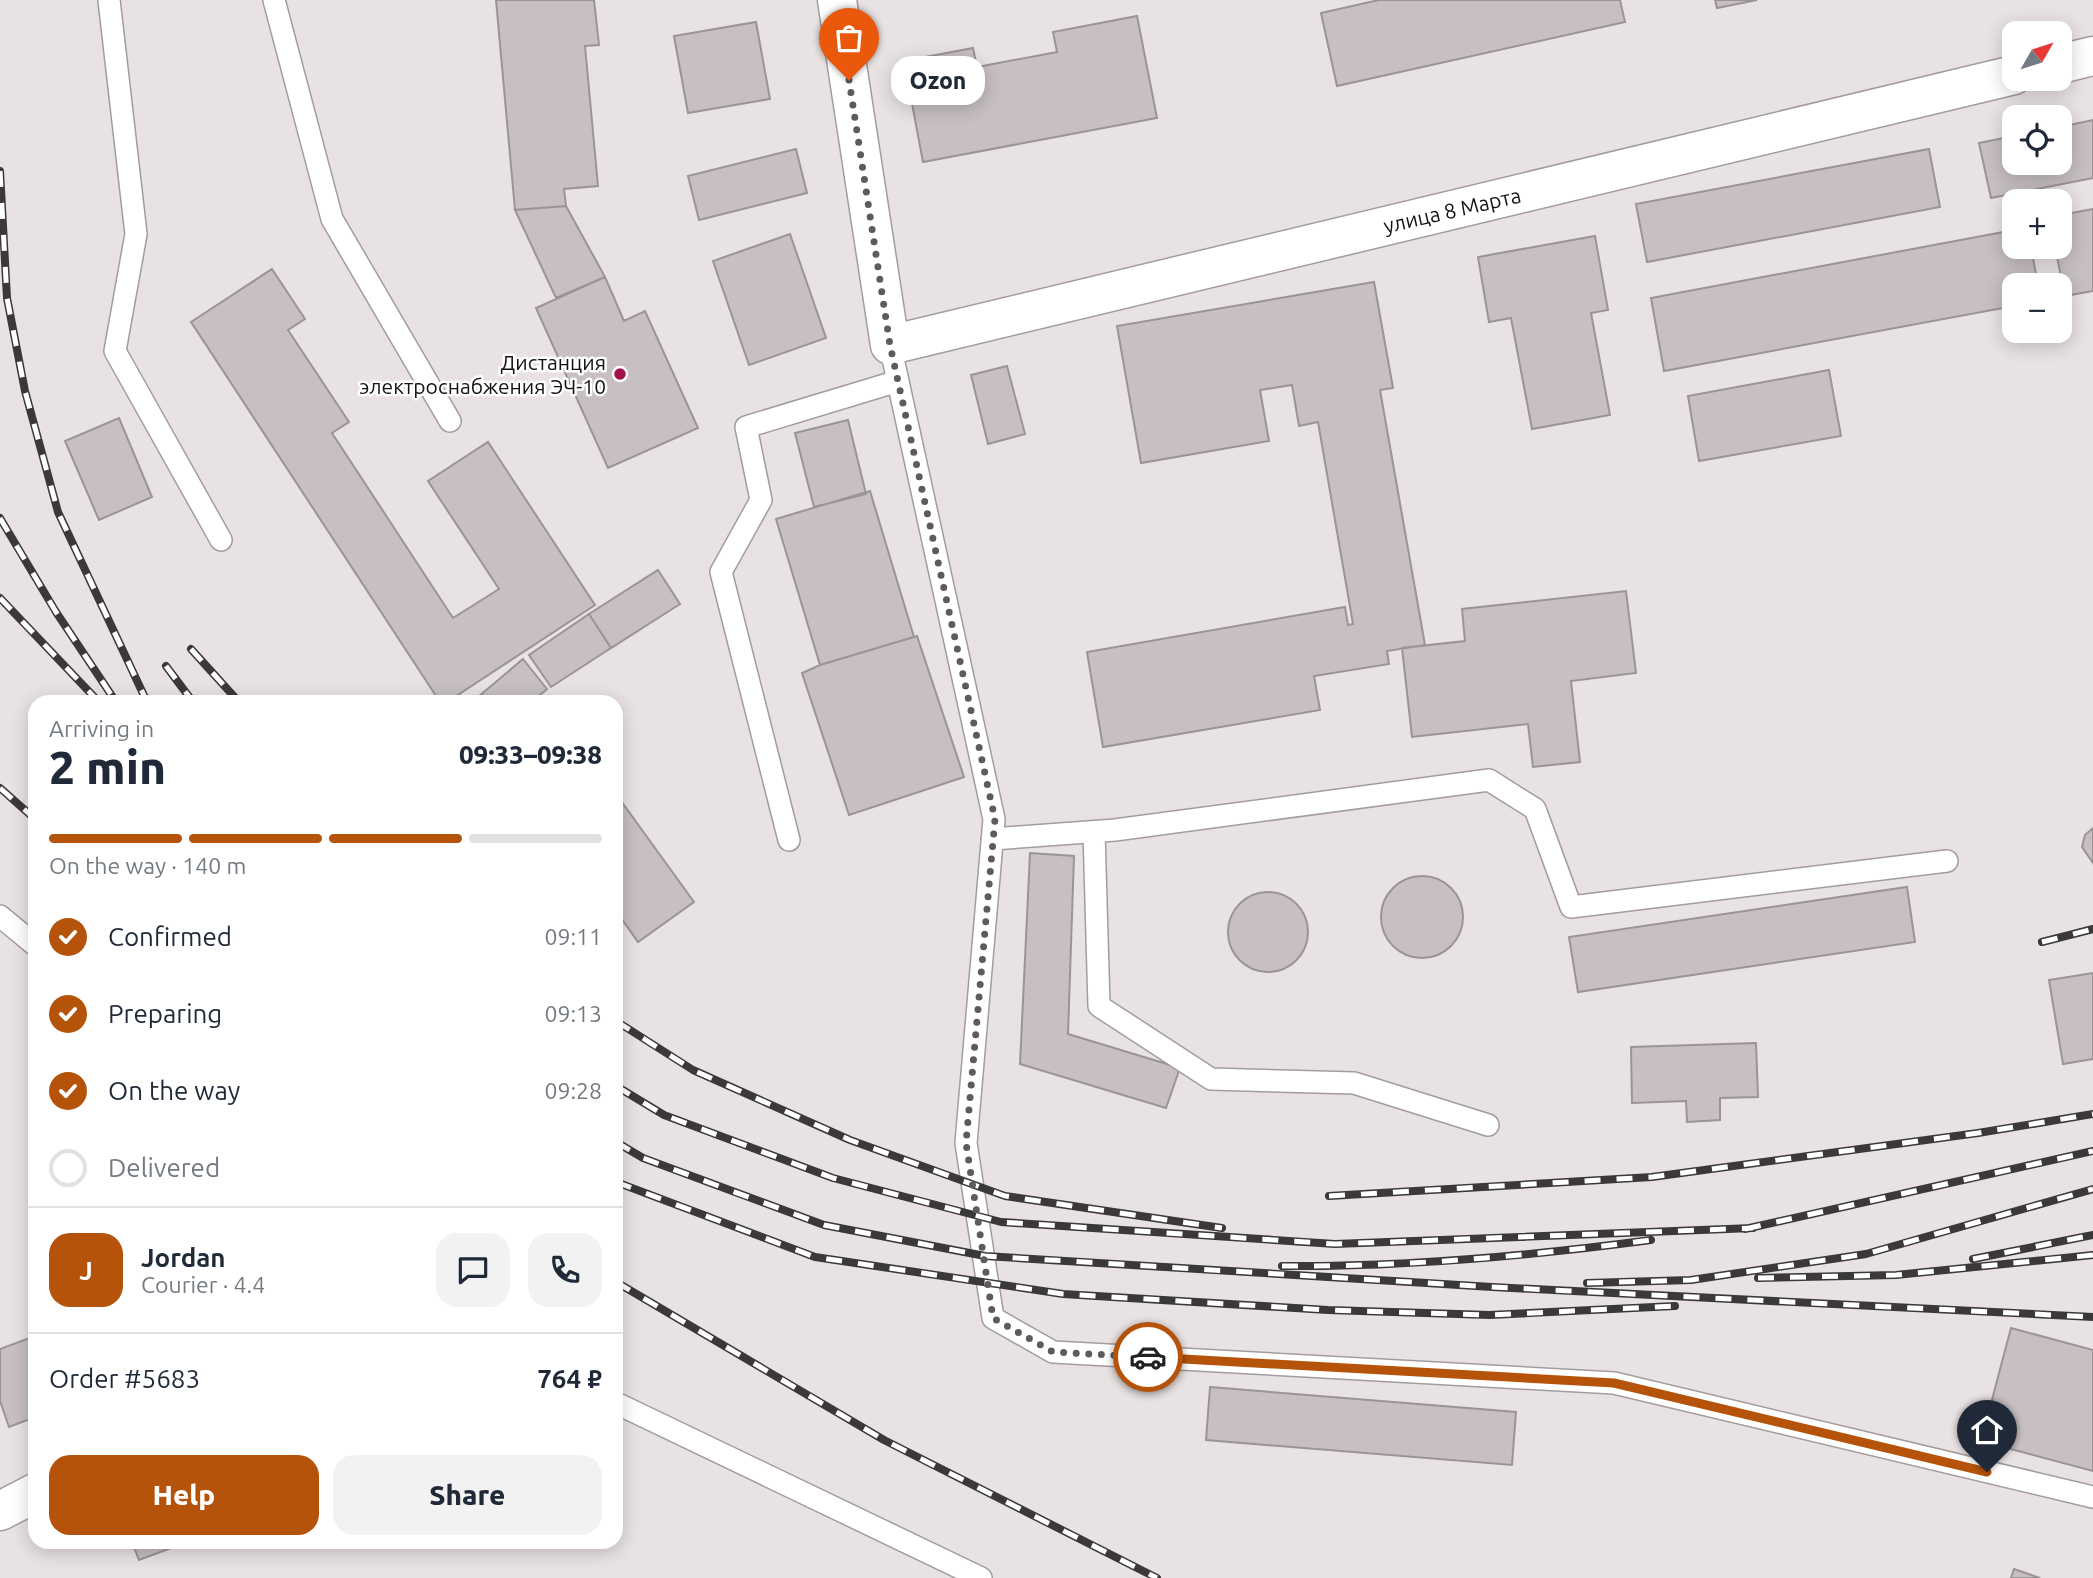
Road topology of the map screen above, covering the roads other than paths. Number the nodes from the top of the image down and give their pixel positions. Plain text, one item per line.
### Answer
1 (109, 0) edge
2 (274, 0) edge
3 (837, 0) edge
4 (2093, 56) edge
5 (2072, 61) edge
6 (2002, 78) edge
7 (890, 345) junction
8 (898, 382) junction
9 (450, 421) dead end
10 (221, 540) dead end
11 (1094, 832) junction
12 (992, 839) junction
13 (789, 840) dead end
14 (1947, 861) dead end
15 (0, 916) edge
16 (28, 939) edge
17 (1488, 1125) dead end
18 (623, 1406) edge
19 (28, 1497) edge
20 (2093, 1497) edge
21 (0, 1511) edge
22 (981, 1578) edge

1 - 10 lane
2 - 9 lane
3 - 7 street
4 - 5 street
6 - 7 street, улица 8 Марта
7 - 8 lane
8 - 12 lane
8 - 13 lane
11 - 12 lane
11 - 14 lane
11 - 17 lane
12 - 20 lane
15 - 16 lane
18 - 22 lane
19 - 21 street

